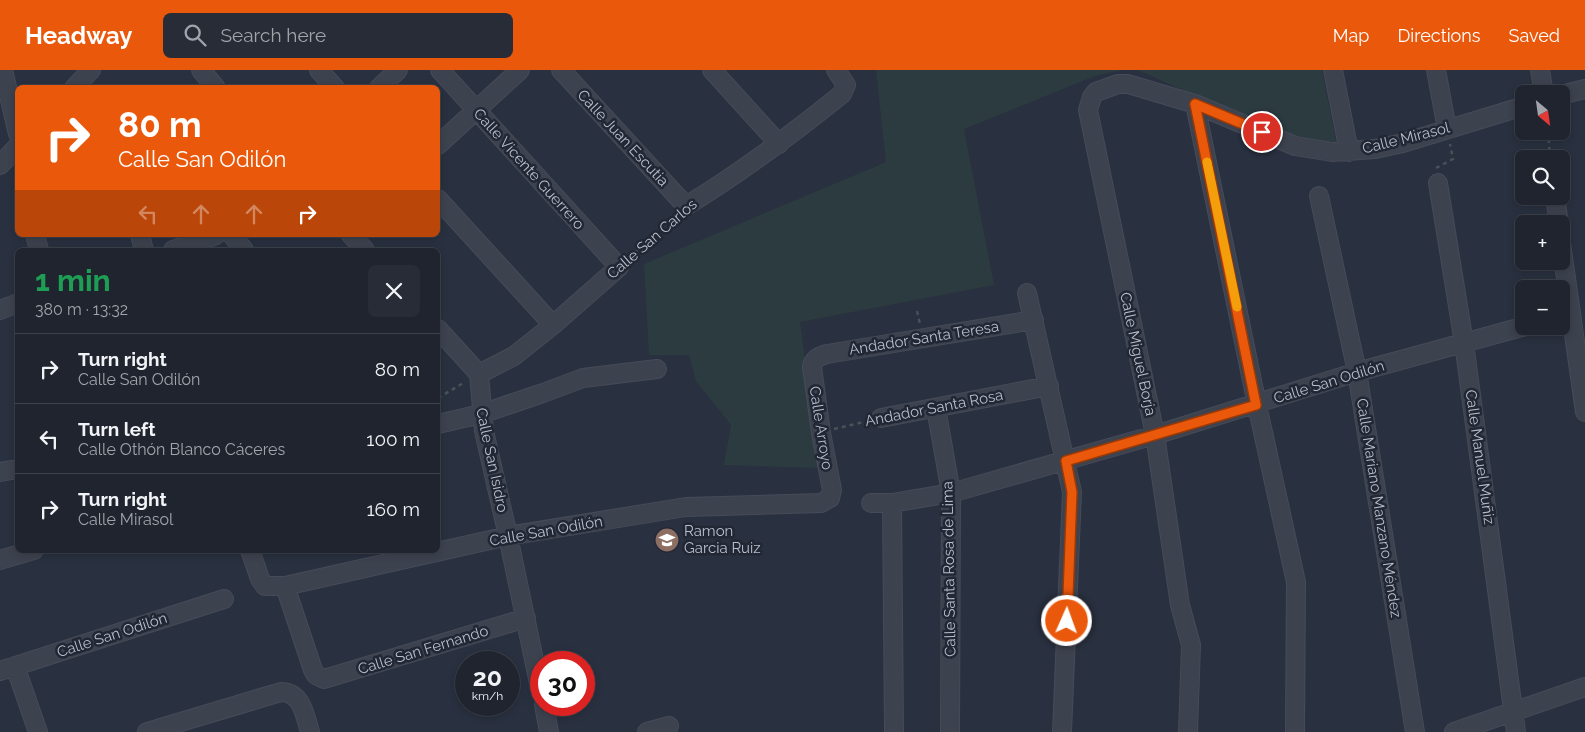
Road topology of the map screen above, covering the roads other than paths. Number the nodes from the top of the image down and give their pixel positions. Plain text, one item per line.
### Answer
1 (3, 70) edge
2 (201, 70) edge
3 (319, 70) edge
4 (398, 70) edge
5 (440, 70) edge
6 (520, 70) edge
7 (561, 70) edge
8 (712, 70) edge
9 (836, 70) edge
10 (1333, 70) edge
11 (1436, 70) edge
12 (1540, 70) edge
13 (214, 85) edge
14 (333, 85) edge
15 (382, 85) edge
16 (1542, 85) edge
17 (1585, 89) edge
18 (1570, 93) edge
19 (1092, 97) joint
20 (1195, 104) junction
21 (1515, 109) edge
22 (476, 110) junction
23 (1447, 129) junction
24 (440, 143) edge
25 (15, 144) edge
26 (779, 144) junction
27 (15, 151) edge
28 (1349, 152) junction
29 (0, 165) edge
30 (1436, 176) road end
31 (1319, 196) dead end
32 (440, 201) edge
33 (686, 206) joint
34 (210, 237) edge
35 (234, 237) edge
36 (353, 237) edge
37 (179, 248) edge
38 (242, 248) edge
39 (363, 248) edge
40 (619, 267) joint
41 (1028, 292) dead end
42 (15, 304) edge
43 (0, 310) edge
44 (1034, 320) junction
45 (553, 325) junction
46 (1515, 329) edge
47 (440, 332) edge
48 (1570, 335) edge
49 (1464, 342) junction
50 (816, 359) joint
51 (657, 369) dead end
52 (1357, 372) junction
53 (480, 384) junction
54 (1048, 386) junction
55 (1256, 405) junction
56 (936, 408) junction
57 (1585, 412) edge
58 (481, 414) junction
59 (881, 418) road end
60 (440, 424) edge
61 (1155, 435) junction
62 (1066, 461) junction
63 (15, 470) edge
64 (0, 472) edge
65 (951, 492) junction
66 (830, 498) joint
67 (871, 503) dead end
68 (892, 503) junction
69 (508, 536) junction
70 (440, 548) edge
71 (24, 553) edge
72 (251, 553) edge
73 (410, 554) edge
74 (0, 560) edge
75 (284, 586) junction
76 (224, 599) dead end
77 (526, 618) junction
78 (533, 651) edge
79 (8, 669) edge
80 (1585, 687) edge
81 (1513, 712) junction
82 (546, 716) edge
83 (670, 726) dead end
84 (38, 732) edge
85 (147, 732) edge
86 (310, 732) edge
87 (549, 732) edge
88 (647, 732) edge
89 (894, 732) edge
90 (950, 732) edge
91 (1062, 732) edge
92 (1188, 732) edge
93 (1295, 732) edge
94 (1415, 732) edge
95 (1454, 732) edge
96 (1516, 732) edge

1 - 25 street
2 - 13 street
3 - 14 street
4 - 15 street
5 - 22 street, Calle Vicente Guerrero
6 - 22 street
7 - 33 street, Calle Juan Escutia
8 - 26 street
9 - 26 street, Calle San Carlos
10 - 28 street
11 - 23 street
12 - 16 street
17 - 18 street
19 - 20 street, Calle Mirasol
19 - 61 street, Calle Miguel Borja
20 - 28 street, Calle Mirasol
20 - 55 street
21 - 23 street, Calle Mirasol
22 - 24 street
22 - 40 street, Calle Vicente Guerrero
23 - 28 street, Calle Mirasol
26 - 33 street, Calle San Carlos
27 - 29 street
30 - 49 street, Calle Manuel Muñiz
31 - 52 street, Calle Mariano Manzano Méndez
32 - 45 street
34 - 37 street
35 - 38 street
36 - 39 street
40 - 45 street, Calle San Carlos
41 - 44 street
42 - 43 street
44 - 50 street, Andador Santa Teresa
44 - 54 street
45 - 53 street, Calle San Carlos
46 - 49 street, Calle San Odilón
47 - 53 street
48 - 57 street
49 - 52 street, Calle San Odilón
49 - 81 street, Calle Manuel Muñiz
50 - 66 street, Calle Arroyo
51 - 58 street
52 - 55 street, Calle San Odilón
52 - 94 street, Calle Mariano Manzano Méndez
53 - 58 street, Calle San Isidro
54 - 56 street, Andador Santa Rosa
54 - 62 street
55 - 61 street, Calle San Odilón
55 - 93 street
56 - 59 street, Andador Santa Rosa
56 - 65 street, Calle Santa Rosa de Lima
58 - 60 street
58 - 69 street, Calle San Isidro
61 - 62 street, Calle San Odilón
61 - 92 street, Calle Miguel Borja
62 - 65 street, Calle San Odilón
62 - 91 street
63 - 64 street
65 - 68 street, Calle San Odilón
65 - 90 street, Calle Santa Rosa de Lima
66 - 69 street, Calle San Odilón
67 - 68 street, Calle San Odilón
68 - 89 street
69 - 70 street, Calle San Odilón
69 - 77 street, Calle San Isidro
71 - 74 street
72 - 75 street, Calle San Odilón
73 - 75 street, Calle San Odilón
75 - 77 street, Calle San Fernando
76 - 79 street, Calle San Odilón
77 - 78 street, Calle San Isidro
79 - 84 street
80 - 81 street
81 - 95 street
81 - 96 street, Calle Manuel Muñiz
82 - 87 street
83 - 88 street
85 - 86 street

